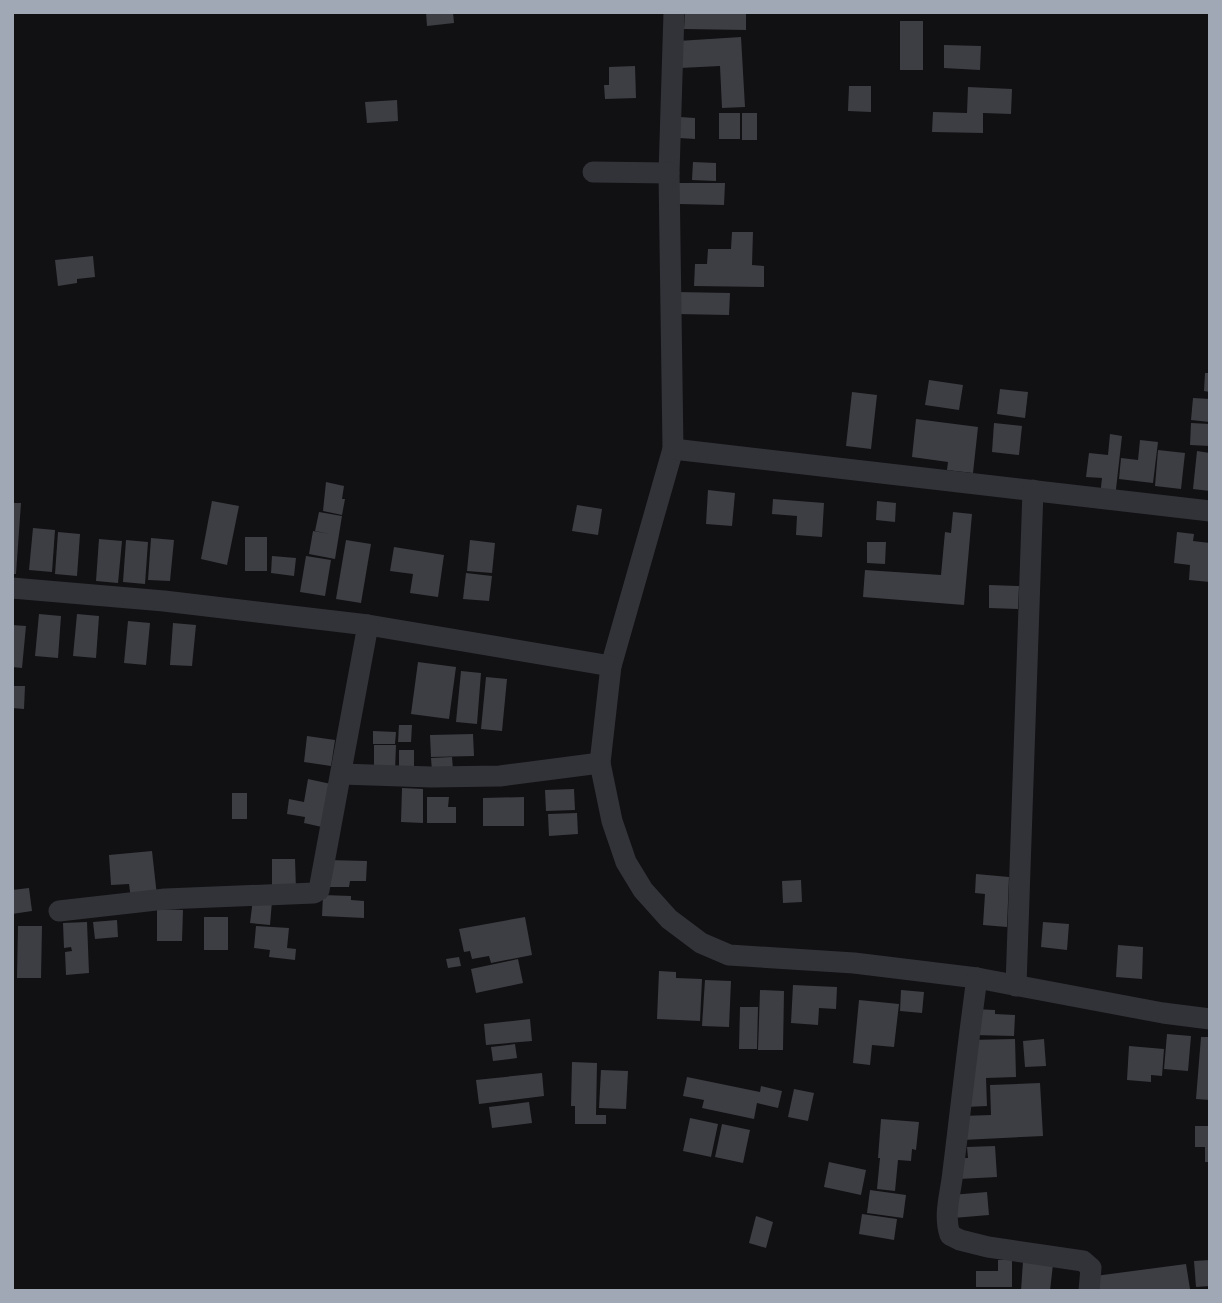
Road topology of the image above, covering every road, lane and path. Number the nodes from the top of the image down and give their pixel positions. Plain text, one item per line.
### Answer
1 (674, 12) edge
2 (593, 172) dead end
3 (669, 173) junction
4 (673, 449) junction
5 (1033, 490) junction
6 (1210, 510) edge
7 (12, 588) edge
8 (368, 625) junction
9 (611, 666) junction
10 (600, 763) junction
11 (341, 774) junction
12 (59, 911) dead end
13 (977, 978) junction
14 (1016, 986) junction
15 (1210, 1019) edge
16 (1089, 1291) edge

1 - 3 street
2 - 3 street
3 - 4 street
4 - 5 street
4 - 9 street
5 - 6 street
5 - 14 street
7 - 8 street
8 - 9 street
8 - 11 street
9 - 10 street
10 - 11 street
10 - 13 street
11 - 12 street
13 - 14 street
13 - 16 street
14 - 15 street

